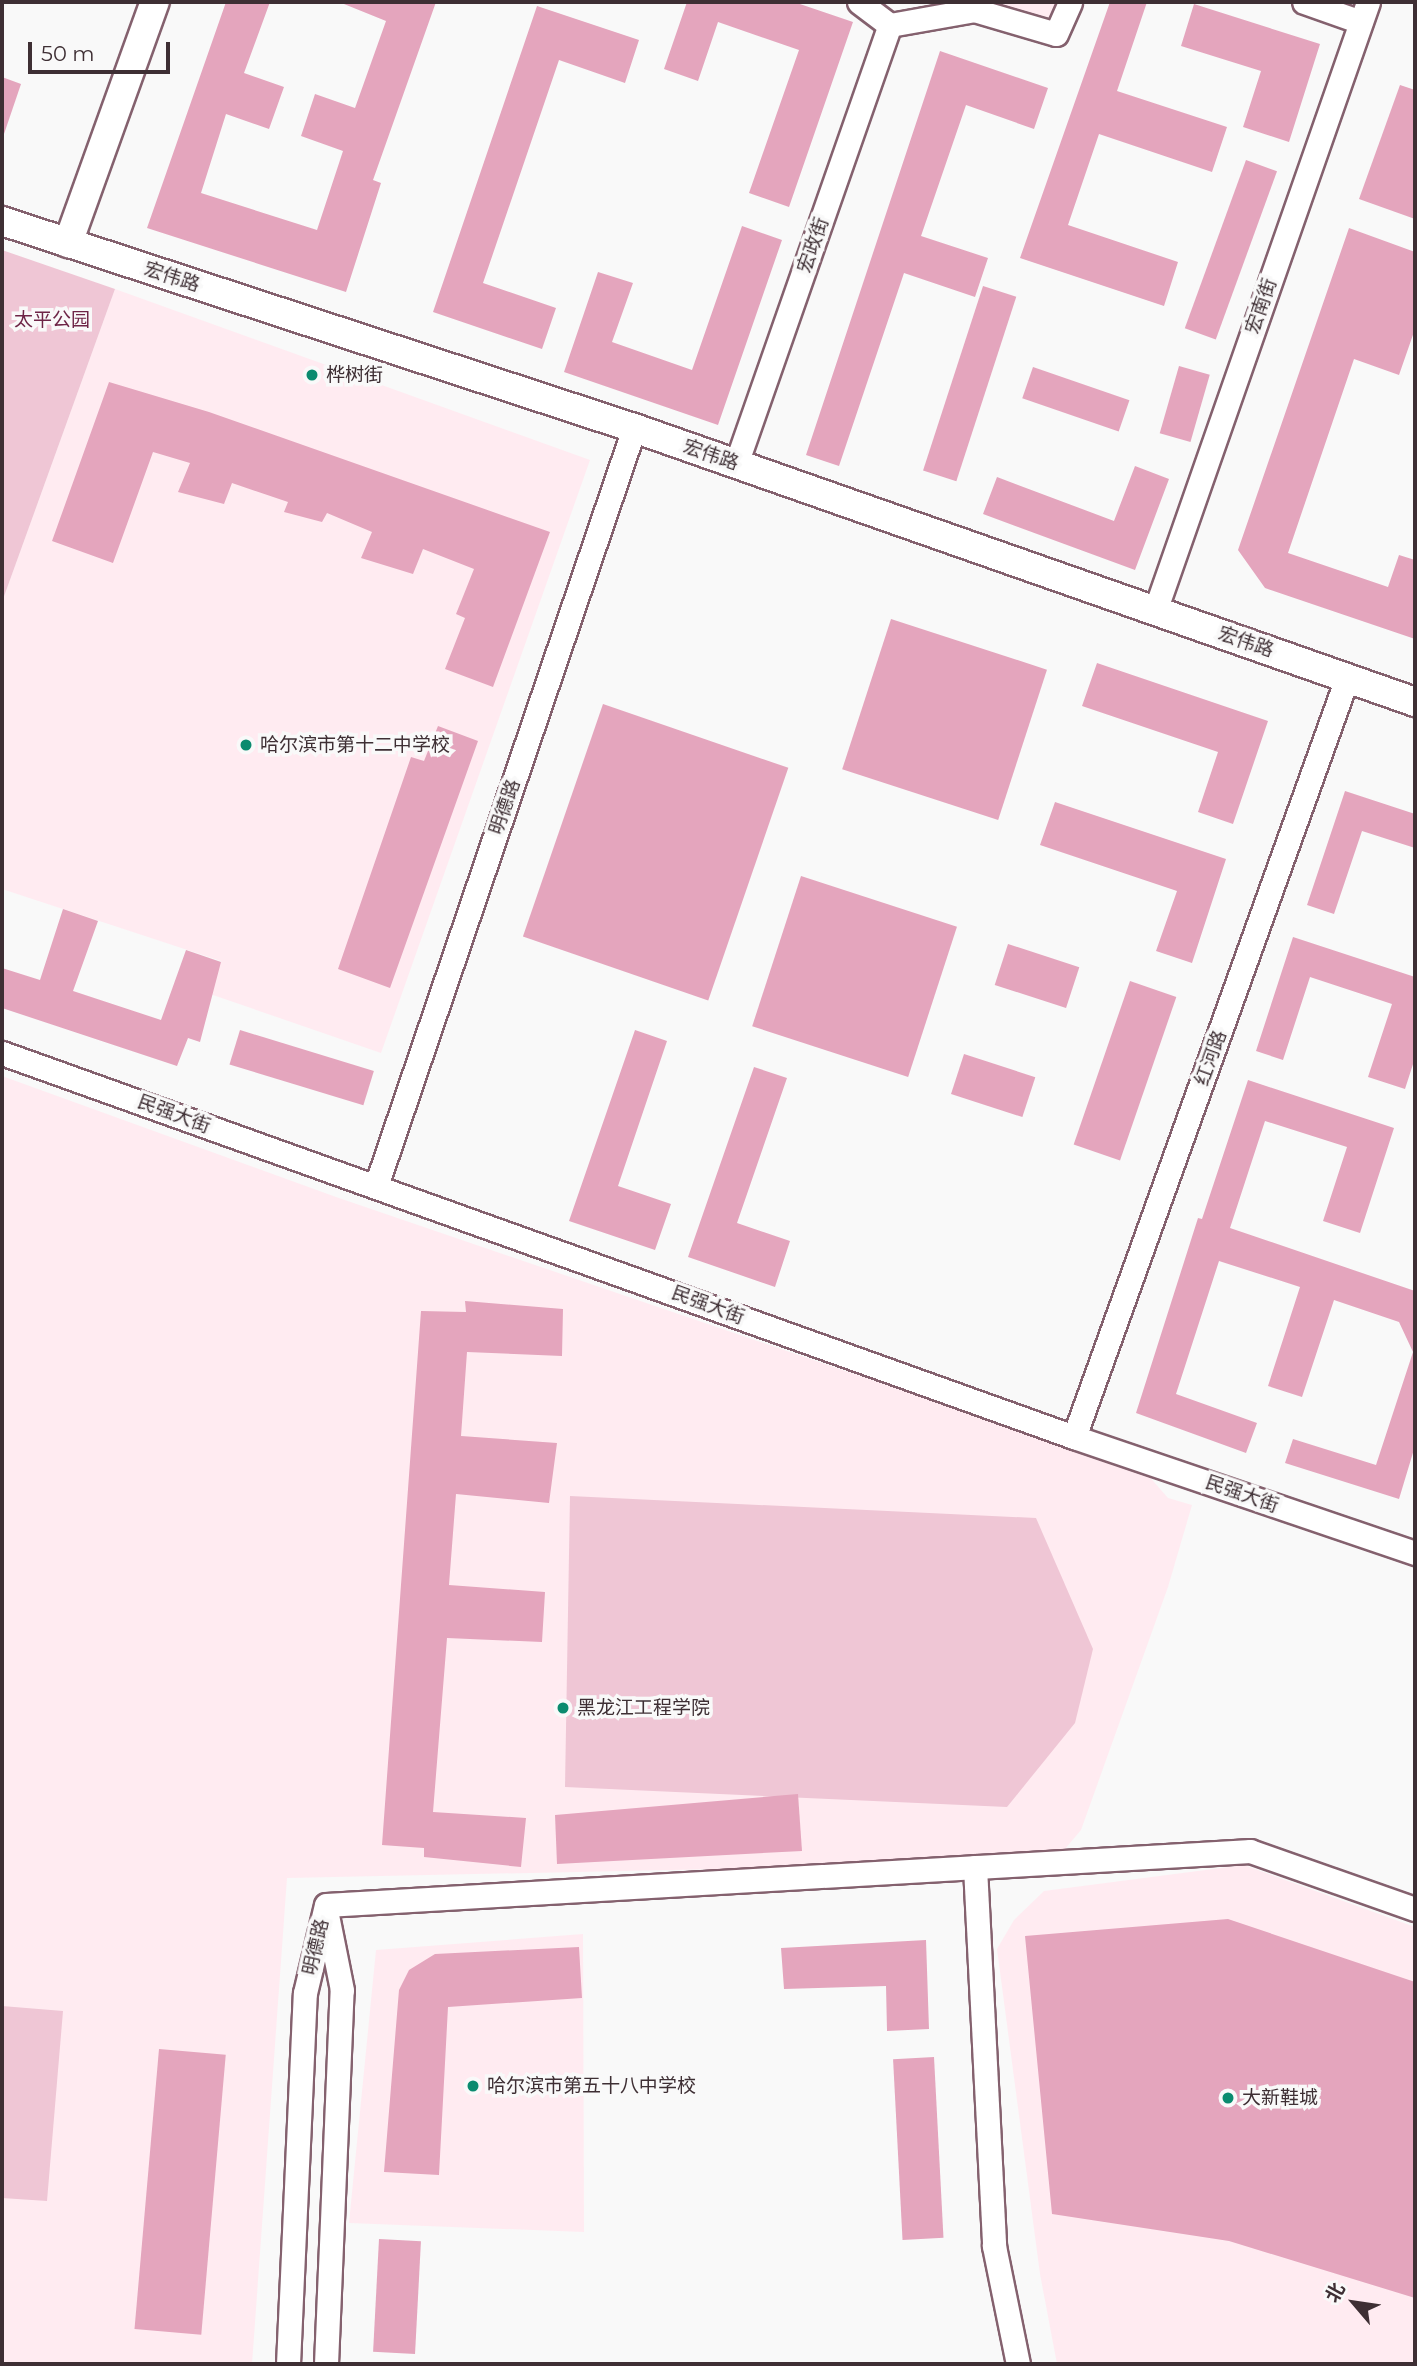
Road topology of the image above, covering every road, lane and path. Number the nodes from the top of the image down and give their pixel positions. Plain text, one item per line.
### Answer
1 (155, 2) edge
2 (859, 2) edge
3 (1070, 2) edge
4 (1304, 2) edge
5 (1364, 12) edge
6 (890, 25) junction
7 (2, 221) edge
8 (68, 243) junction
9 (634, 428) junction
10 (736, 464) junction
11 (1155, 611) junction
12 (1347, 678) junction
13 (1415, 702) edge
14 (2, 1053) edge
15 (376, 1186) junction
16 (1074, 1437) junction
17 (1415, 1553) edge
18 (975, 1867) junction
19 (326, 1905) junction
20 (1415, 1909) edge
21 (288, 2364) edge
22 (326, 2364) edge
23 (1018, 2364) edge

1 - 8 main road
2 - 6 street
3 - 6 street
4 - 5 street
5 - 11 street, 宏南街
6 - 10 street, 宏政街
7 - 8 main road, 宏伟路
8 - 9 main road, 宏伟路
9 - 10 main road, 宏伟路
9 - 15 street, 明德路
10 - 11 main road, 宏伟路
11 - 12 main road, 宏伟路
12 - 13 main road, 宏伟路
12 - 16 street, 红河路
14 - 15 street, 民强大街
15 - 16 street, 民强大街
16 - 17 street, 民强大街
18 - 19 street
18 - 20 street
18 - 23 street
19 - 21 street, 明德路
19 - 22 street, 明德路

